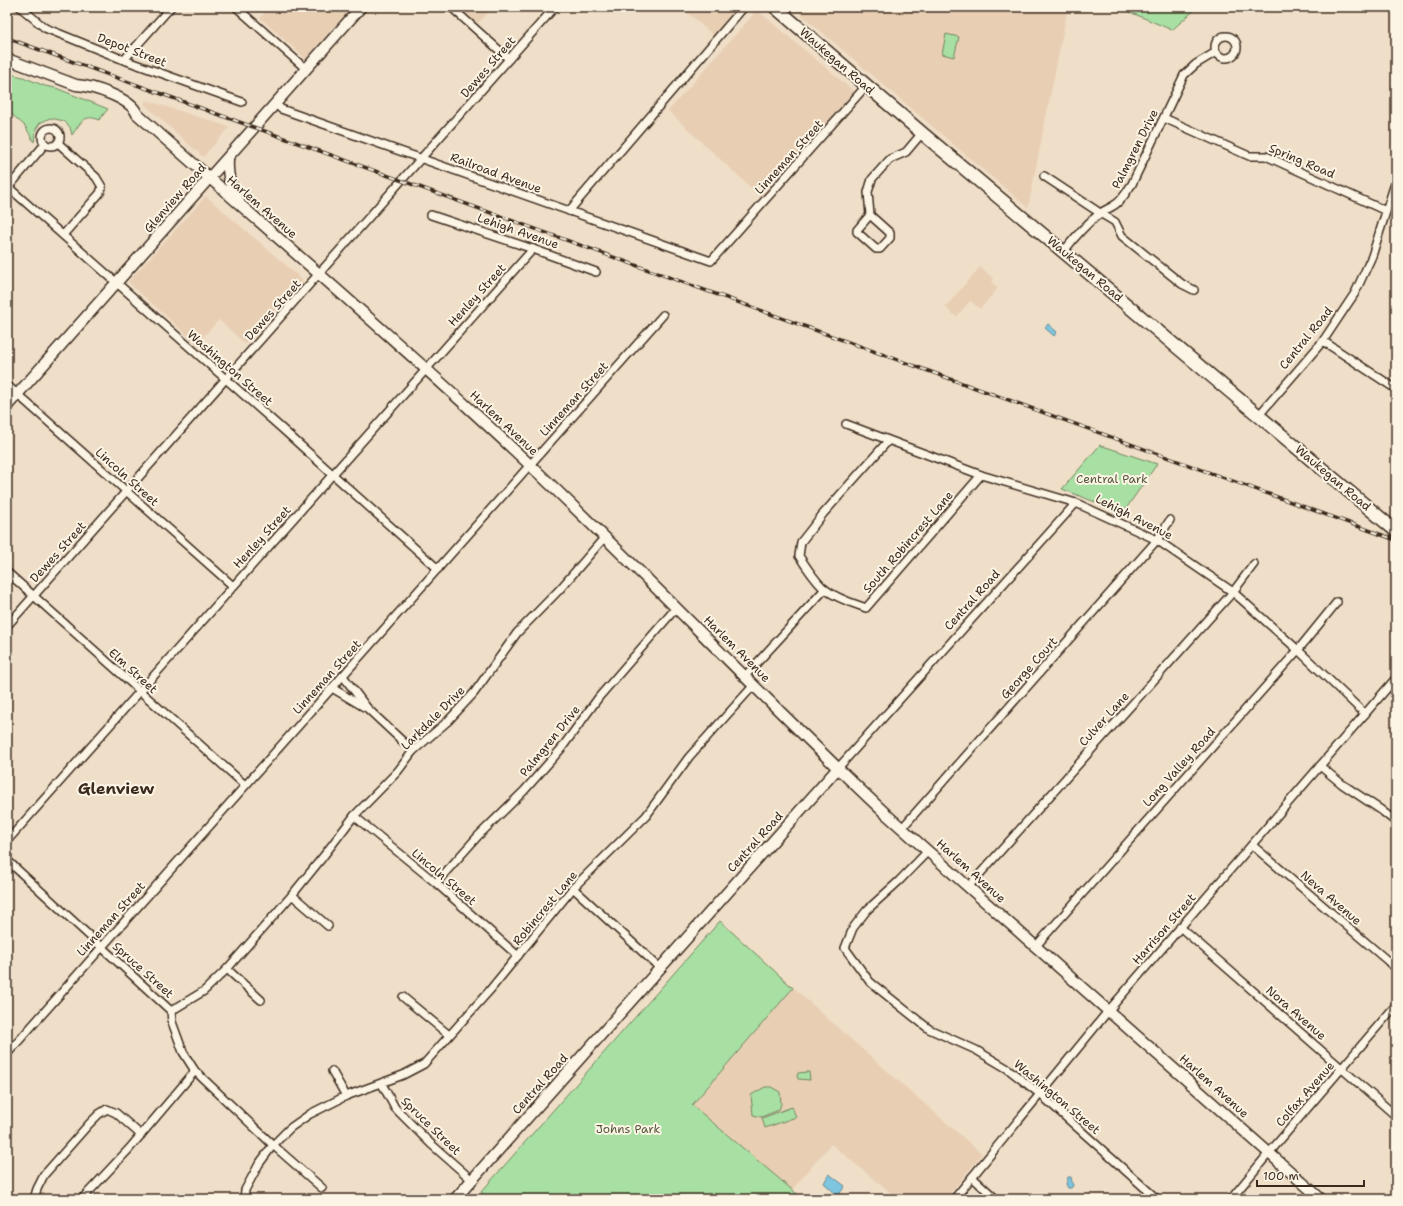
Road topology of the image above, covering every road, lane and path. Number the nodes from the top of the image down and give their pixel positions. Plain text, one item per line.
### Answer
1 (20, 7) edge
2 (171, 7) edge
3 (236, 7) edge
4 (362, 7) edge
5 (451, 7) edge
6 (555, 7) edge
7 (744, 7) edge
8 (775, 7) edge
9 (1216, 52) dead end
10 (7, 59) edge
11 (509, 59) junction
12 (124, 60) junction
13 (306, 69) junction
14 (866, 86) junction
15 (242, 102) dead end
16 (276, 104) junction
17 (1164, 118) junction
18 (922, 133) junction
19 (58, 143) junction
20 (45, 144) junction
21 (228, 158) junction
22 (422, 158) junction
23 (1044, 176) dead end
24 (210, 178) junction
25 (1396, 180) edge
26 (8, 187) edge
27 (243, 208) junction
28 (569, 211) junction
29 (1386, 211) junction
30 (1100, 213) junction
31 (431, 215) dead end
32 (870, 215) junction
33 (63, 235) junction
34 (533, 248) junction
35 (1064, 251) junction
36 (711, 261) joint
37 (596, 272) dead end
38 (319, 275) junction
39 (117, 284) junction
40 (1194, 290) dead end
41 (663, 315) dead end
42 (1323, 341) junction
43 (426, 369) junction
44 (226, 379) junction
45 (7, 385) edge
46 (1396, 389) edge
47 (18, 394) junction
48 (7, 406) edge
49 (1259, 415) junction
50 (846, 424) dead end
51 (888, 441) junction
52 (530, 465) junction
53 (332, 475) junction
54 (981, 475) junction
55 (126, 492) junction
56 (1076, 503) junction
57 (1170, 520) dead end
58 (1396, 531) edge
59 (604, 538) junction
60 (1157, 540) junction
61 (1254, 564) dead end
62 (438, 569) junction
63 (7, 572) edge
64 (233, 586) junction
65 (825, 589) junction
66 (1233, 592) junction
67 (34, 596) junction
68 (1338, 602) dead end
69 (676, 608) junction
70 (7, 626) edge
71 (1298, 650) junction
72 (343, 676) junction
73 (745, 676) junction
74 (1396, 678) edge
75 (754, 685) junction
76 (332, 688) junction
77 (140, 692) junction
78 (368, 709) junction
79 (1365, 714) junction
80 (413, 751) junction
81 (1320, 766) junction
82 (838, 768) junction
83 (246, 785) junction
84 (354, 816) junction
85 (1396, 822) edge
86 (902, 828) junction
87 (7, 841) edge
88 (1252, 845) junction
89 (928, 851) junction
90 (7, 860) edge
91 (436, 883) junction
92 (969, 886) junction
93 (573, 888) junction
94 (292, 895) junction
95 (328, 926) dead end
96 (1180, 927) junction
97 (1036, 946) junction
98 (102, 947) junction
99 (518, 956) junction
100 (660, 968) junction
101 (1396, 968) edge
102 (227, 969) junction
103 (403, 997) dead end
104 (261, 1000) dead end
105 (1396, 1005) edge
106 (1108, 1010) junction
107 (171, 1011) junction
108 (449, 1035) junction
109 (7, 1054) edge
110 (1342, 1068) junction
111 (195, 1071) junction
112 (332, 1071) dead end
113 (382, 1084) junction
114 (1040, 1094) junction
115 (346, 1096) junction
116 (1396, 1116) edge
117 (141, 1135) junction
118 (273, 1145) junction
119 (1269, 1153) junction
120 (972, 1177) junction
121 (472, 1180) junction
122 (322, 1188) dead end
123 (34, 1199) edge
124 (82, 1199) edge
125 (244, 1199) edge
126 (455, 1199) edge
127 (954, 1199) edge
128 (996, 1199) edge
129 (1157, 1199) edge
130 (1231, 1199) edge
131 (1321, 1199) edge

1 - 12 street, Depot Street
2 - 12 street
3 - 13 street
4 - 13 main road, Glenview Road
5 - 11 street
6 - 11 street, Dewes Street
7 - 28 street
8 - 14 main road, Waukegan Road
9 - 17 street, Palmgren Drive
10 - 24 main road, Harlem Avenue
11 - 22 street, Dewes Street
12 - 15 street, Depot Street
13 - 16 main road, Glenview Road
14 - 18 main road, Waukegan Road
14 - 36 street, Linneman Street
16 - 21 main road, Glenview Road
16 - 22 street, Railroad Avenue
17 - 29 street, Spring Road
17 - 30 street, Palmgren Drive
18 - 32 street
18 - 35 main road, Waukegan Road
19 - 20 street
19 - 20 street
19 - 33 street
20 - 26 street
21 - 24 main road, Glenview Road
21 - 27 main road
22 - 28 street, Railroad Avenue
22 - 38 street, Dewes Street
23 - 30 street
24 - 27 main road, Harlem Avenue
24 - 39 main road, Glenview Road
25 - 29 street, Central Road
26 - 33 street, Washington Street
27 - 38 main road, Harlem Avenue
28 - 36 street, Railroad Avenue
29 - 42 street, Central Road
30 - 35 street, Palmgren Drive
30 - 40 street
31 - 34 street, Lehigh Avenue
32 - 32 street
33 - 39 street, Washington Street
34 - 37 street, Lehigh Avenue
34 - 43 street, Henley Street
35 - 49 main road, Waukegan Road
38 - 43 main road, Harlem Avenue
38 - 44 street, Dewes Street
39 - 44 street, Washington Street
39 - 47 main road, Glenview Road
41 - 52 street, Linneman Street
42 - 46 street
42 - 49 street, Central Road
43 - 52 main road, Harlem Avenue
43 - 53 street, Henley Street
44 - 53 street, Washington Street
44 - 55 street, Dewes Street
45 - 47 street, Lincoln Street
47 - 48 main road, Glenview Road
47 - 55 street, Lincoln Street
49 - 58 main road, Waukegan Road
50 - 51 street, Lehigh Avenue
51 - 54 street, Lehigh Avenue
51 - 65 street
52 - 59 main road, Harlem Avenue
52 - 62 street, Linneman Street
53 - 62 street, Washington Street
53 - 64 street, Henley Street
54 - 56 street, Lehigh Avenue
54 - 65 street, South Robincrest Lane
55 - 64 street, Lincoln Street
55 - 67 street, Dewes Street
56 - 60 street, Lehigh Avenue
56 - 82 street, Central Road
57 - 60 street, George Court
59 - 69 main road, Harlem Avenue
59 - 80 street, Larkdale Drive
60 - 66 street, Lehigh Avenue
60 - 86 street, George Court
61 - 66 street, Culver Lane
62 - 72 street, Linneman Street
63 - 67 street, Elm Street
64 - 77 street, Henley Street
65 - 73 street
66 - 71 street, Lehigh Avenue
66 - 92 street, Culver Lane
67 - 70 street, Dewes Street
67 - 77 street, Elm Street
68 - 71 street, Long Valley Road
69 - 73 main road, Harlem Avenue
69 - 91 street, Palmgren Drive
71 - 79 street, Lehigh Avenue
71 - 97 street, Long Valley Road
72 - 76 street, Linneman Street
72 - 78 street
73 - 75 main road, Harlem Avenue
74 - 79 street, Harrison Street
75 - 82 main road, Harlem Avenue
75 - 93 street, Robincrest Lane
76 - 78 street
76 - 83 street, Linneman Street
77 - 83 street, Elm Street
77 - 87 street, Henley Street
78 - 80 street
79 - 81 street, Harrison Street
80 - 84 street, Larkdale Drive
81 - 85 street
81 - 88 street, Harrison Street
82 - 86 main road, Harlem Avenue
82 - 100 main road, Central Road
83 - 98 street, Linneman Street
84 - 91 street, Lincoln Street
84 - 94 street, Larkdale Drive
86 - 89 main road, Harlem Avenue
88 - 96 street, Harrison Street
88 - 101 street, Neva Avenue
89 - 92 main road, Harlem Avenue
89 - 114 street, Washington Street
90 - 98 street, Spruce Street
91 - 99 street, Lincoln Street
92 - 97 main road, Harlem Avenue
93 - 99 street, Robincrest Lane
93 - 100 street
94 - 95 street
94 - 102 street, Larkdale Drive
96 - 106 street, Harrison Street
96 - 110 street, Nora Avenue
97 - 106 main road, Harlem Avenue
98 - 107 street, Spruce Street
98 - 109 street, Linneman Street
99 - 108 street, Robincrest Lane
100 - 121 main road, Central Road
102 - 104 street
102 - 107 street, Larkdale Drive
103 - 108 street
105 - 110 street, Colfax Avenue
106 - 114 street, Harrison Street
106 - 119 main road, Harlem Avenue
107 - 111 street, Spruce Street
108 - 113 street, Robincrest Lane
110 - 116 street, Nora Avenue
110 - 119 street, Colfax Avenue
111 - 117 street
111 - 118 street, Spruce Street
112 - 115 street
113 - 115 street, Robincrest Lane
113 - 121 street, Spruce Street
114 - 120 street, Harrison Street
114 - 129 street, Washington Street
115 - 118 street, Robincrest Lane
117 - 123 street
117 - 124 street
118 - 122 street, Spruce Street
118 - 125 street, Robincrest Lane
119 - 130 street, Colfax Avenue
119 - 131 main road, Harlem Avenue
120 - 127 street, Harrison Street
120 - 128 street
121 - 126 main road, Central Road

